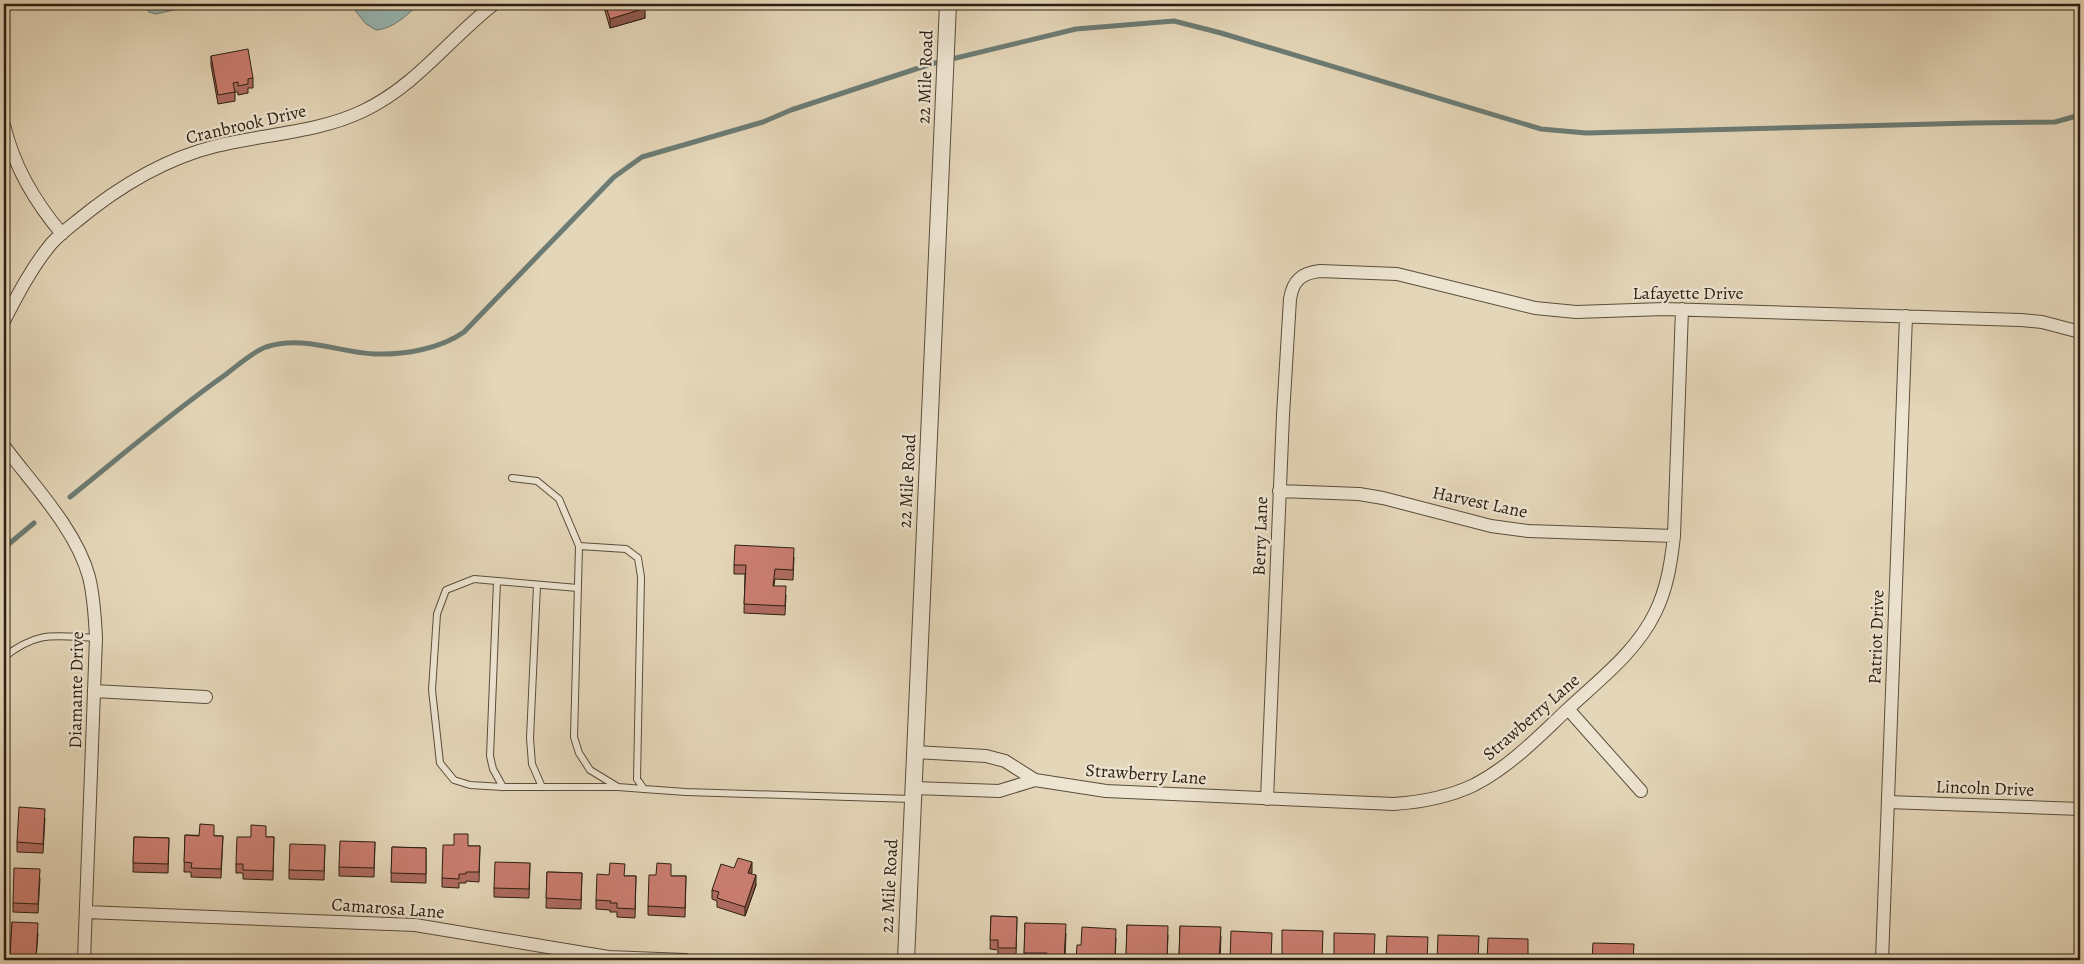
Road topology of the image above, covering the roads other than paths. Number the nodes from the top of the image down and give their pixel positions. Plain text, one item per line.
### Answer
1 (494, 4) edge
2 (948, 4) edge
3 (4, 125) edge
4 (62, 234) junction
5 (1299, 277) joint
6 (1682, 309) junction
7 (1906, 316) junction
8 (4, 321) edge
9 (2080, 332) edge
10 (4, 446) edge
11 (512, 478) dead end
12 (1280, 491) junction
13 (1674, 536) junction
14 (579, 546) junction
15 (497, 581) junction
16 (537, 585) junction
17 (578, 588) junction
18 (96, 638) junction
19 (4, 657) edge
20 (94, 691) junction
21 (206, 697) dead end
22 (1568, 709) junction
23 (915, 752) junction
24 (1035, 780) junction
25 (503, 787) junction
26 (542, 787) junction
27 (618, 787) junction
28 (644, 789) junction
29 (1641, 791) dead end
30 (914, 793) junction
31 (1267, 799) junction
32 (1888, 802) junction
33 (2080, 809) edge
34 (86, 912) junction
35 (84, 960) edge
36 (685, 960) edge
37 (906, 960) edge
38 (1882, 960) edge

1 - 4 street, Cranbrook Drive
2 - 23 street, 22 Mile Road
3 - 4 street
4 - 8 street, Cranbrook Drive
5 - 6 street, Lafayette Drive
5 - 12 street, Berry Lane
6 - 7 street, Lafayette Drive
6 - 13 street, Strawberry Lane
7 - 9 street, Lafayette Drive
7 - 32 street, Patriot Drive
10 - 18 street, Diamante Drive
11 - 14 lane
12 - 13 street, Harvest Lane
12 - 31 street, Berry Lane
13 - 22 street, Strawberry Lane
14 - 17 lane
14 - 28 lane
15 - 16 lane
15 - 25 lane
15 - 25 lane
16 - 17 lane
16 - 26 lane
17 - 27 lane
18 - 19 lane
18 - 20 street, Diamante Drive
20 - 21 street
20 - 34 street, Diamante Drive
22 - 29 street
22 - 31 street, Strawberry Lane
23 - 24 street, Strawberry Lane
23 - 30 street, 22 Mile Road
24 - 30 street, Strawberry Lane
24 - 31 street, Strawberry Lane
25 - 26 lane
26 - 27 lane
27 - 28 lane
28 - 30 lane
30 - 37 street, 22 Mile Road
32 - 33 street, Lincoln Drive
32 - 38 street, Patriot Drive
34 - 35 street, Diamante Drive
34 - 36 street, Camarosa Lane

